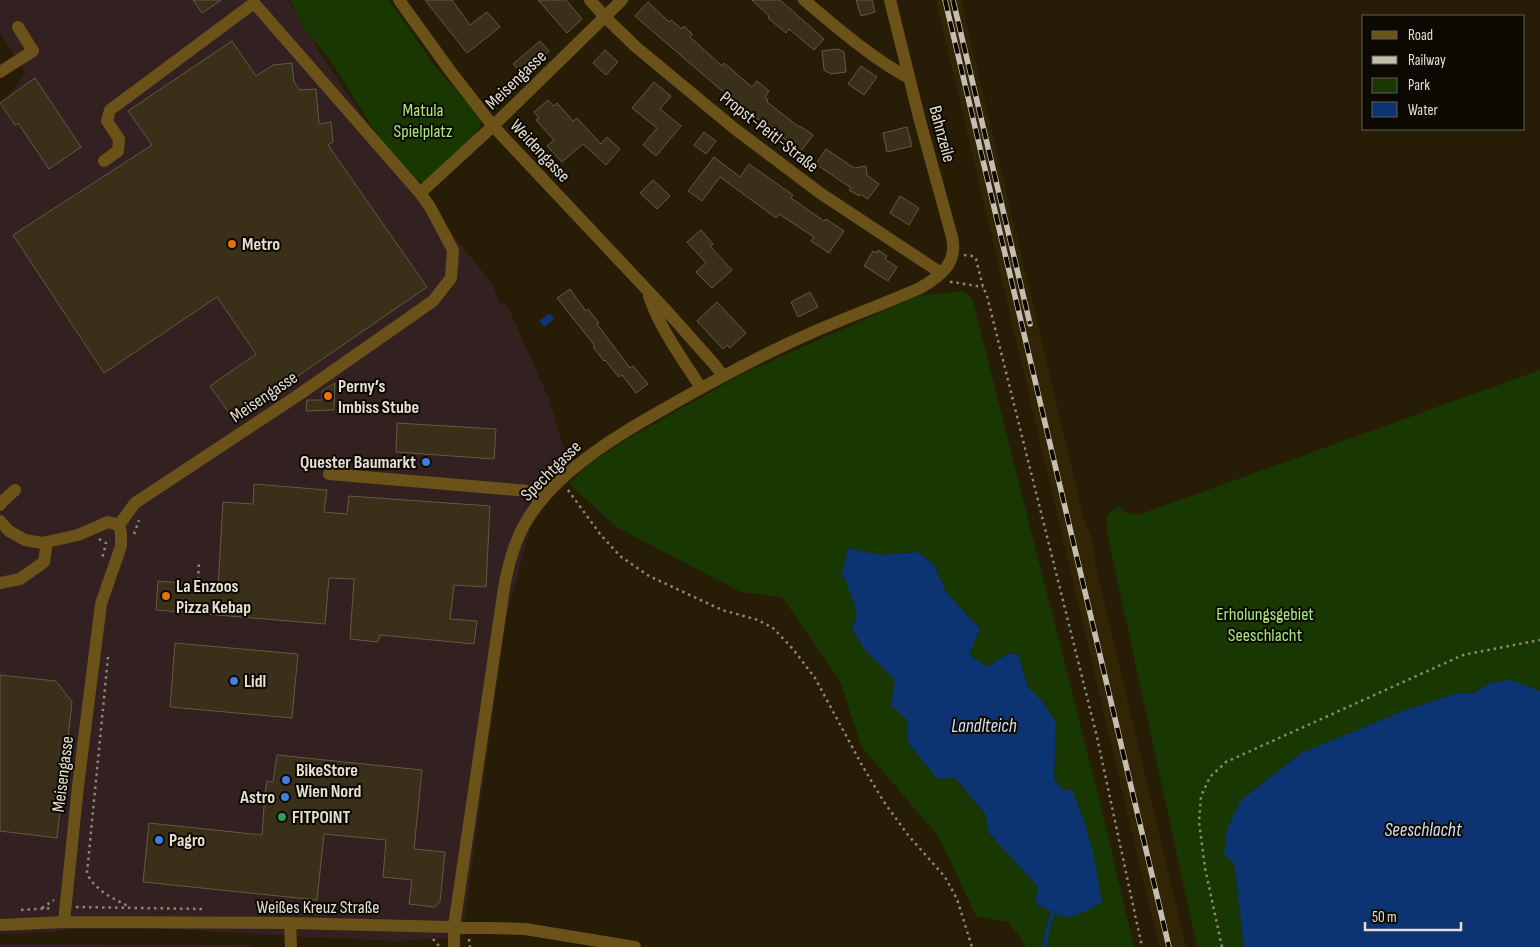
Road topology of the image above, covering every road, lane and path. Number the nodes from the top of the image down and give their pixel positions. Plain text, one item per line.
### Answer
1 (399, 0) edge
2 (590, 0) edge
3 (622, 0) edge
4 (804, 0) edge
5 (890, 0) edge
6 (605, 17) junction
7 (18, 27) dead end
8 (0, 72) edge
9 (909, 78) junction
10 (493, 126) junction
11 (104, 162) dead end
12 (420, 193) junction
13 (954, 251) junction
14 (944, 278) junction
15 (983, 287) junction
16 (648, 293) junction
17 (723, 376) junction
18 (701, 388) junction
19 (329, 474) dead end
20 (561, 480) junction
21 (15, 490) dead end
22 (540, 501) junction
23 (0, 506) edge
24 (143, 514) dead end
25 (0, 521) edge
26 (119, 525) junction
27 (133, 535) dead end
28 (47, 542) junction
29 (199, 563) dead end
30 (198, 580) dead end
31 (0, 583) edge
32 (1540, 640) edge
33 (109, 648) dead end
34 (130, 907) dead end
35 (64, 922) junction
36 (290, 923) junction
37 (0, 925) edge
38 (454, 926) junction
39 (430, 937) dead end
40 (469, 938) dead end
41 (290, 947) edge
42 (440, 947) edge
43 (454, 947) edge
44 (470, 947) edge
45 (635, 947) edge
46 (972, 947) edge
47 (1142, 947) edge
48 (1222, 947) edge

1 - 10 street, Weidengasse
2 - 6 street, Propst-Peitl-Straße
3 - 6 street, Meisengasse
4 - 9 street
5 - 9 street, Bahnzeile
6 - 10 street, Meisengasse
6 - 14 street, Propst-Peitl-Straße
7 - 8 street
9 - 13 street, Bahnzeile
10 - 12 street, Meisengasse
10 - 16 street, Weidengasse
11 - 12 street
12 - 26 street, Meisengasse
13 - 14 street
13 - 15 path
14 - 15 path
14 - 17 street, Spechtgasse
15 - 47 path
16 - 17 street, Weidengasse
16 - 18 street, Weidengasse
17 - 18 street, Spechtgasse
18 - 20 street, Spechtgasse
19 - 22 street
20 - 22 street, Spechtgasse
20 - 46 path
21 - 23 street
22 - 38 street, Spechtgasse
24 - 27 path
25 - 28 street
26 - 28 street
26 - 35 street, Meisengasse
28 - 31 street
29 - 30 path
32 - 48 path
33 - 34 path
35 - 36 street, Weißes Kreuz Straße
35 - 37 street, Weißes Kreuz Straße
36 - 38 street, Weißes Kreuz Straße
36 - 41 street
38 - 43 street, Spechtgasse
38 - 45 street, Weißes Kreuz Straße
39 - 42 path
40 - 44 path

